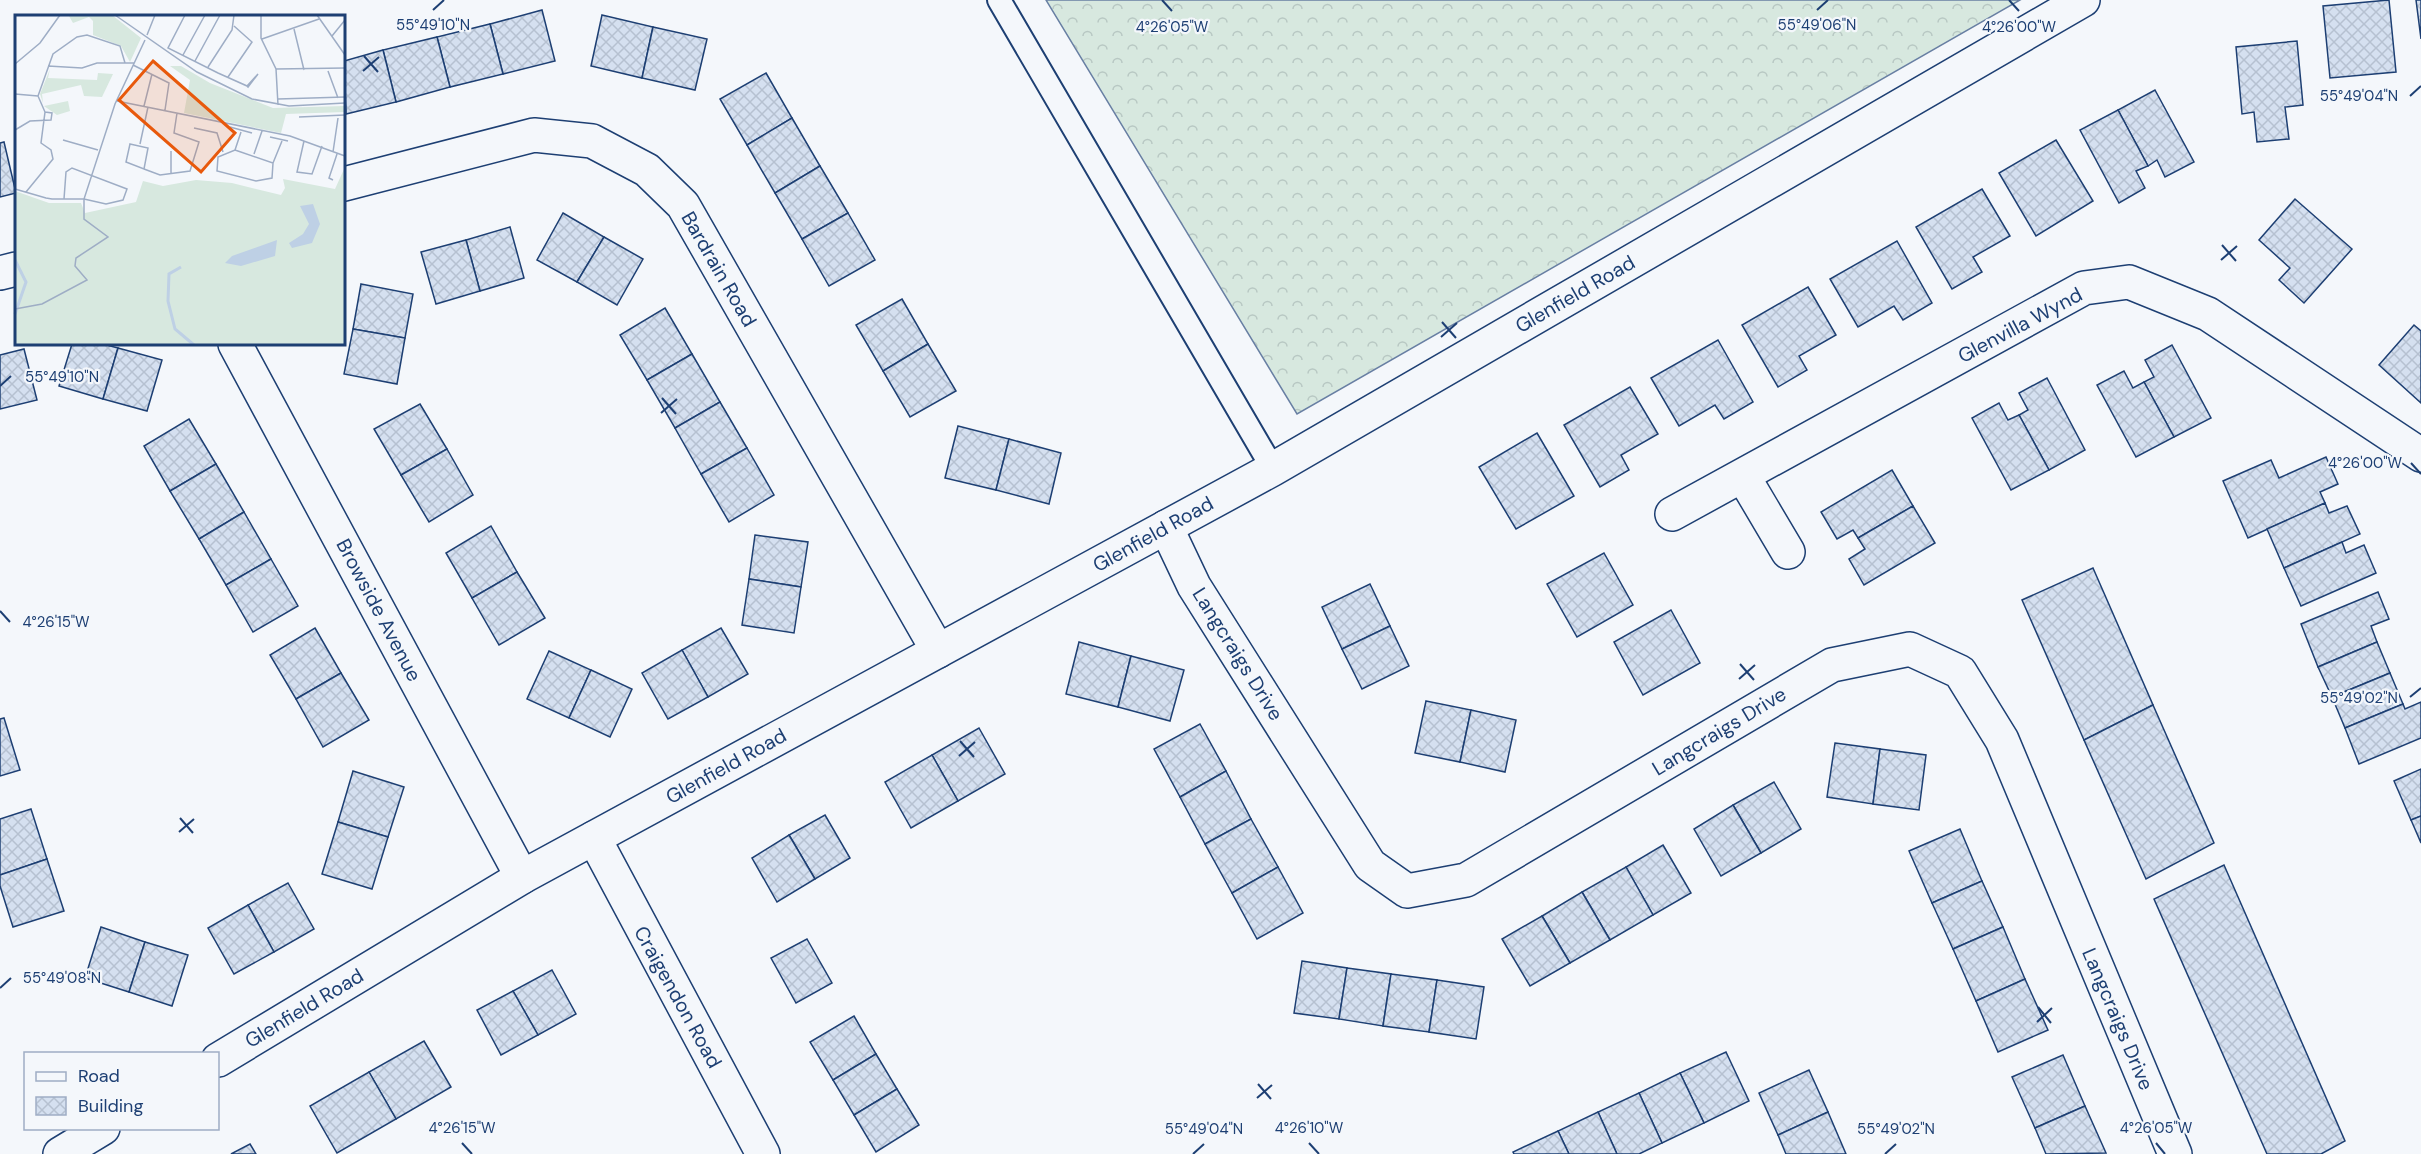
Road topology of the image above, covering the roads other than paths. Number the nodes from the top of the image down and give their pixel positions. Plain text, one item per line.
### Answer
1 (999, 0) edge
2 (2083, 0) edge
3 (345, 184) edge
4 (15, 269) edge
5 (0, 273) edge
6 (236, 345) edge
7 (2421, 455) edge
8 (1273, 469) junction
9 (1743, 476) junction
10 (1672, 514) dead end
11 (1166, 527) junction
12 (1788, 552) dead end
13 (938, 651) junction
14 (594, 838) junction
15 (522, 877) junction
16 (219, 1059) edge
17 (100, 1130) edge
18 (60, 1154) edge
19 (763, 1154) edge
20 (2175, 1154) edge

1 - 8 lane
2 - 8 street, Glenfield Road
3 - 13 street, Bardrain Road
4 - 5 street
6 - 15 street, Browside Avenue
7 - 9 street, Glenvilla Wynd
8 - 11 street, Glenfield Road
9 - 10 street, Glenvilla Wynd
9 - 12 street
11 - 13 street, Glenfield Road
11 - 20 street, Langcraigs Drive
13 - 14 street, Glenfield Road
14 - 15 street, Glenfield Road
14 - 19 street, Craigendon Road
15 - 16 street, Glenfield Road
17 - 18 street

